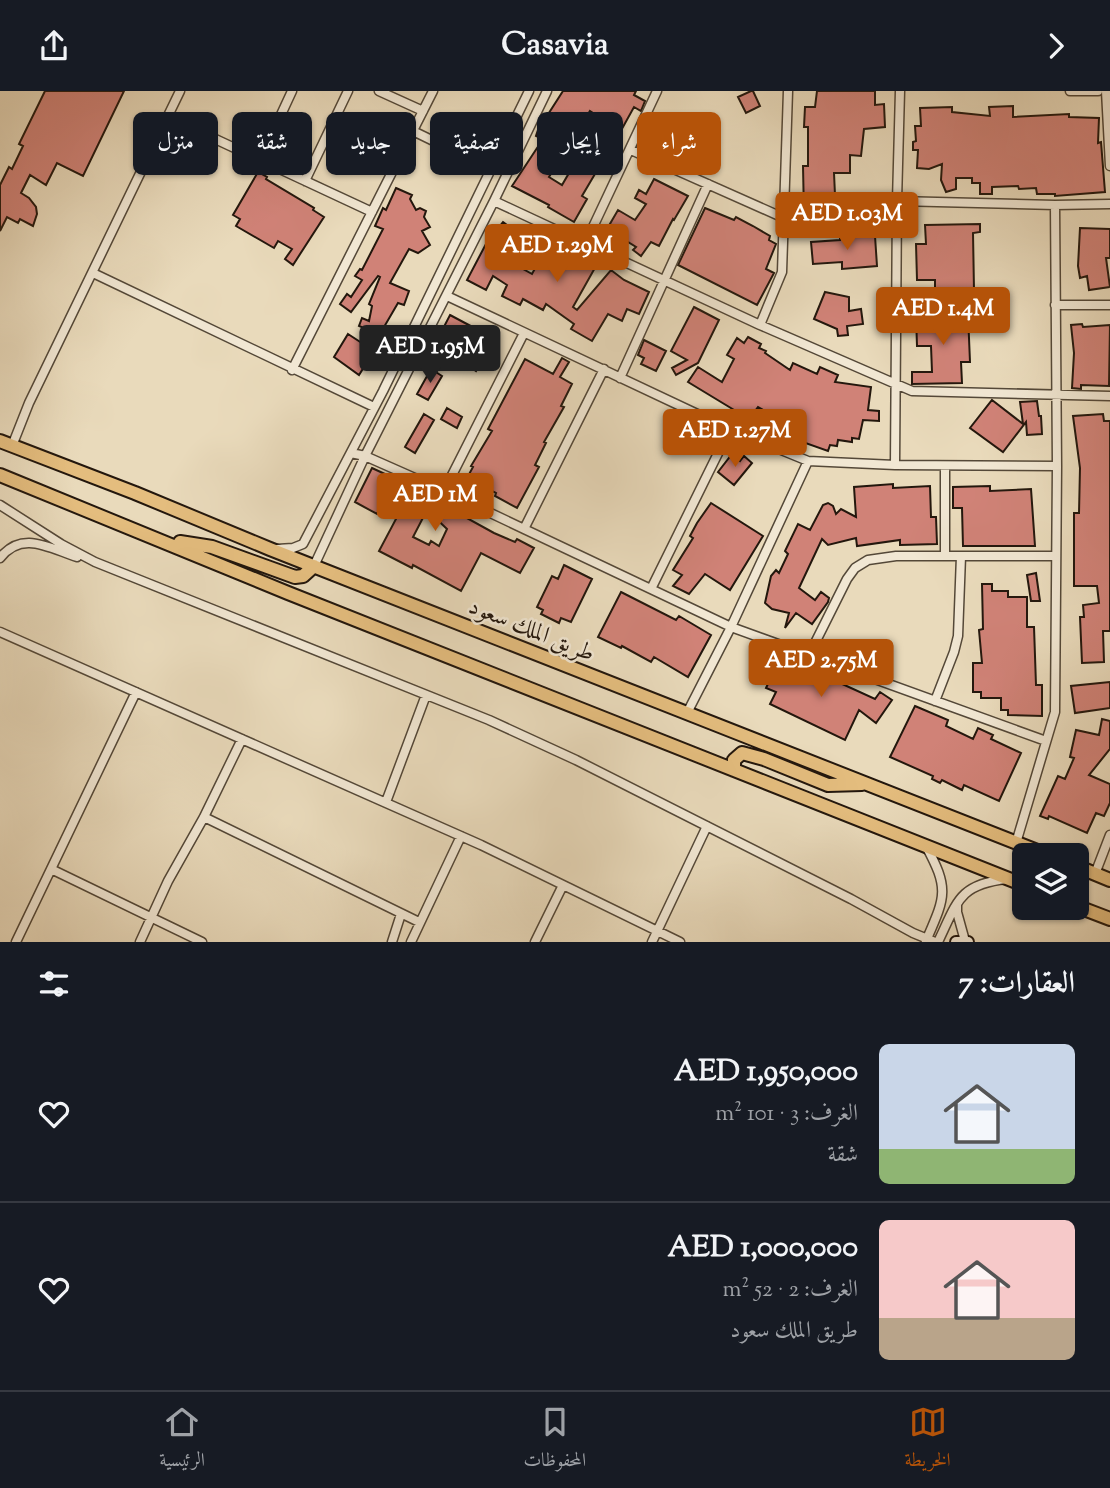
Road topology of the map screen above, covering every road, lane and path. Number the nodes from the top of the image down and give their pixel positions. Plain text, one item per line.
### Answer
1 (180, 91) edge
2 (292, 91) edge
3 (348, 91) edge
4 (379, 91) edge
5 (433, 91) edge
6 (529, 91) edge
7 (547, 91) edge
8 (657, 91) edge
9 (788, 91) edge
10 (900, 91) edge
11 (1070, 91) edge
12 (1098, 91) edge
13 (1108, 91) edge
14 (423, 111) junction
15 (170, 112) edge
16 (282, 112) edge
17 (519, 112) edge
18 (416, 125) edge
19 (631, 150) junction
20 (1110, 166) edge
21 (140, 175) edge
22 (292, 175) edge
23 (391, 175) edge
24 (488, 175) edge
25 (305, 181) junction
26 (708, 184) junction
27 (494, 201) junction
28 (897, 201) junction
29 (1110, 204) edge
30 (1055, 205) junction
31 (372, 212) junction
32 (784, 218) junction
33 (896, 230) junction
34 (585, 244) junction
35 (93, 273) junction
36 (663, 279) junction
37 (447, 296) junction
38 (1055, 305) junction
39 (1110, 305) edge
40 (760, 325) junction
41 (524, 333) junction
42 (604, 369) junction
43 (292, 370) junction
44 (620, 378) junction
45 (896, 385) junction
46 (1056, 393) junction
47 (1110, 396) edge
48 (374, 407) junction
49 (730, 429) junction
50 (6, 443) edge
51 (351, 453) junction
52 (365, 456) junction
53 (808, 461) junction
54 (895, 465) junction
55 (945, 466) junction
56 (1057, 466) junction
57 (0, 475) edge
58 (444, 491) junction
59 (0, 505) edge
60 (129, 527) junction
61 (524, 529) junction
62 (270, 549) junction
63 (945, 556) junction
64 (961, 556) junction
65 (1056, 556) junction
66 (0, 558) edge
67 (95, 562) junction
68 (314, 566) junction
69 (651, 589) junction
70 (731, 627) junction
71 (0, 632) edge
72 (809, 655) junction
73 (136, 692) junction
74 (426, 695) junction
75 (935, 701) junction
76 (687, 713) junction
77 (242, 739) junction
78 (1046, 741) junction
79 (733, 770) junction
80 (865, 783) junction
81 (386, 802) junction
82 (204, 817) junction
83 (707, 826) junction
84 (1110, 835) edge
85 (461, 836) junction
86 (1016, 843) joint
87 (926, 846) junction
88 (51, 869) junction
89 (1089, 871) edge
90 (1095, 874) junction
91 (1010, 879) joint
92 (1110, 880) edge
93 (563, 885) junction
94 (943, 899) junction
95 (958, 902) junction
96 (1089, 910) edge
97 (401, 914) junction
98 (150, 917) junction
99 (1110, 919) edge
100 (419, 922) junction
101 (902, 927) junction
102 (657, 931) junction
103 (931, 941) edge
104 (16, 942) edge
105 (140, 942) edge
106 (202, 942) edge
107 (392, 942) edge
108 (411, 942) edge
109 (535, 942) edge
110 (652, 942) edge
111 (680, 942) edge
112 (911, 942) edge
113 (963, 942) edge

1 - 15 street
2 - 16 street
3 - 25 street
4 - 14 street
5 - 14 street
6 - 17 street
7 - 27 street
8 - 19 street
9 - 32 street
10 - 28 street
11 - 12 street
12 - 13 street
13 - 20 street
14 - 18 street
19 - 26 street
19 - 34 street
21 - 35 street
22 - 25 street
23 - 31 street
24 - 48 street
25 - 31 street
26 - 32 street
26 - 36 street
27 - 34 street
27 - 37 street
28 - 30 street
28 - 33 street
29 - 30 street
30 - 38 street
31 - 43 street
32 - 33 street
32 - 40 street
33 - 45 street
34 - 36 street
35 - 43 street
35 - 50 street
36 - 40 street
36 - 44 street
37 - 41 street
37 - 52 street
38 - 39 street
38 - 46 street
40 - 45 street
41 - 42 street
41 - 58 street
42 - 44 street
42 - 61 street
43 - 48 street
44 - 49 street
45 - 46 street
45 - 54 street
46 - 47 street
46 - 56 street
48 - 51 street
49 - 53 street
49 - 69 street
50 - 62 main road, طريق الملك سعود
51 - 52 street
51 - 62 street
52 - 58 street
52 - 68 street
53 - 54 street
53 - 70 street
54 - 55 street
55 - 56 street
55 - 63 street
56 - 65 street
57 - 60 main road
58 - 61 street
59 - 67 street
60 - 68 main road
60 - 79 main road
61 - 69 street
62 - 68 main road, طريق الملك سعود
63 - 64 street
63 - 72 street
64 - 65 street
64 - 75 street
65 - 78 street
66 - 67 street
67 - 74 street
68 - 76 main road, طريق الملك سعود
69 - 70 street
70 - 72 street
70 - 76 street
71 - 73 street
72 - 75 street
73 - 77 street
73 - 88 street
74 - 81 street
74 - 83 street
75 - 78 street
76 - 80 main road, طريق الملك سعود
77 - 81 street
77 - 82 street
78 - 86 street
79 - 80 main road
79 - 87 main road
80 - 86 main road, طريق الملك سعود
81 - 85 street
82 - 97 street
82 - 98 street
83 - 101 street
83 - 102 street
84 - 90 street
85 - 93 street
85 - 100 street
87 - 91 main road
87 - 94 street
88 - 98 street
88 - 104 street
89 - 90 main road
90 - 92 main road
91 - 95 street
93 - 102 street
93 - 109 street
94 - 95 street
94 - 103 street
95 - 103 street
95 - 113 street
96 - 99 main road
97 - 100 street
97 - 107 street
98 - 105 street
98 - 106 street
100 - 108 street
101 - 103 street
101 - 112 street
102 - 110 street
102 - 111 street

